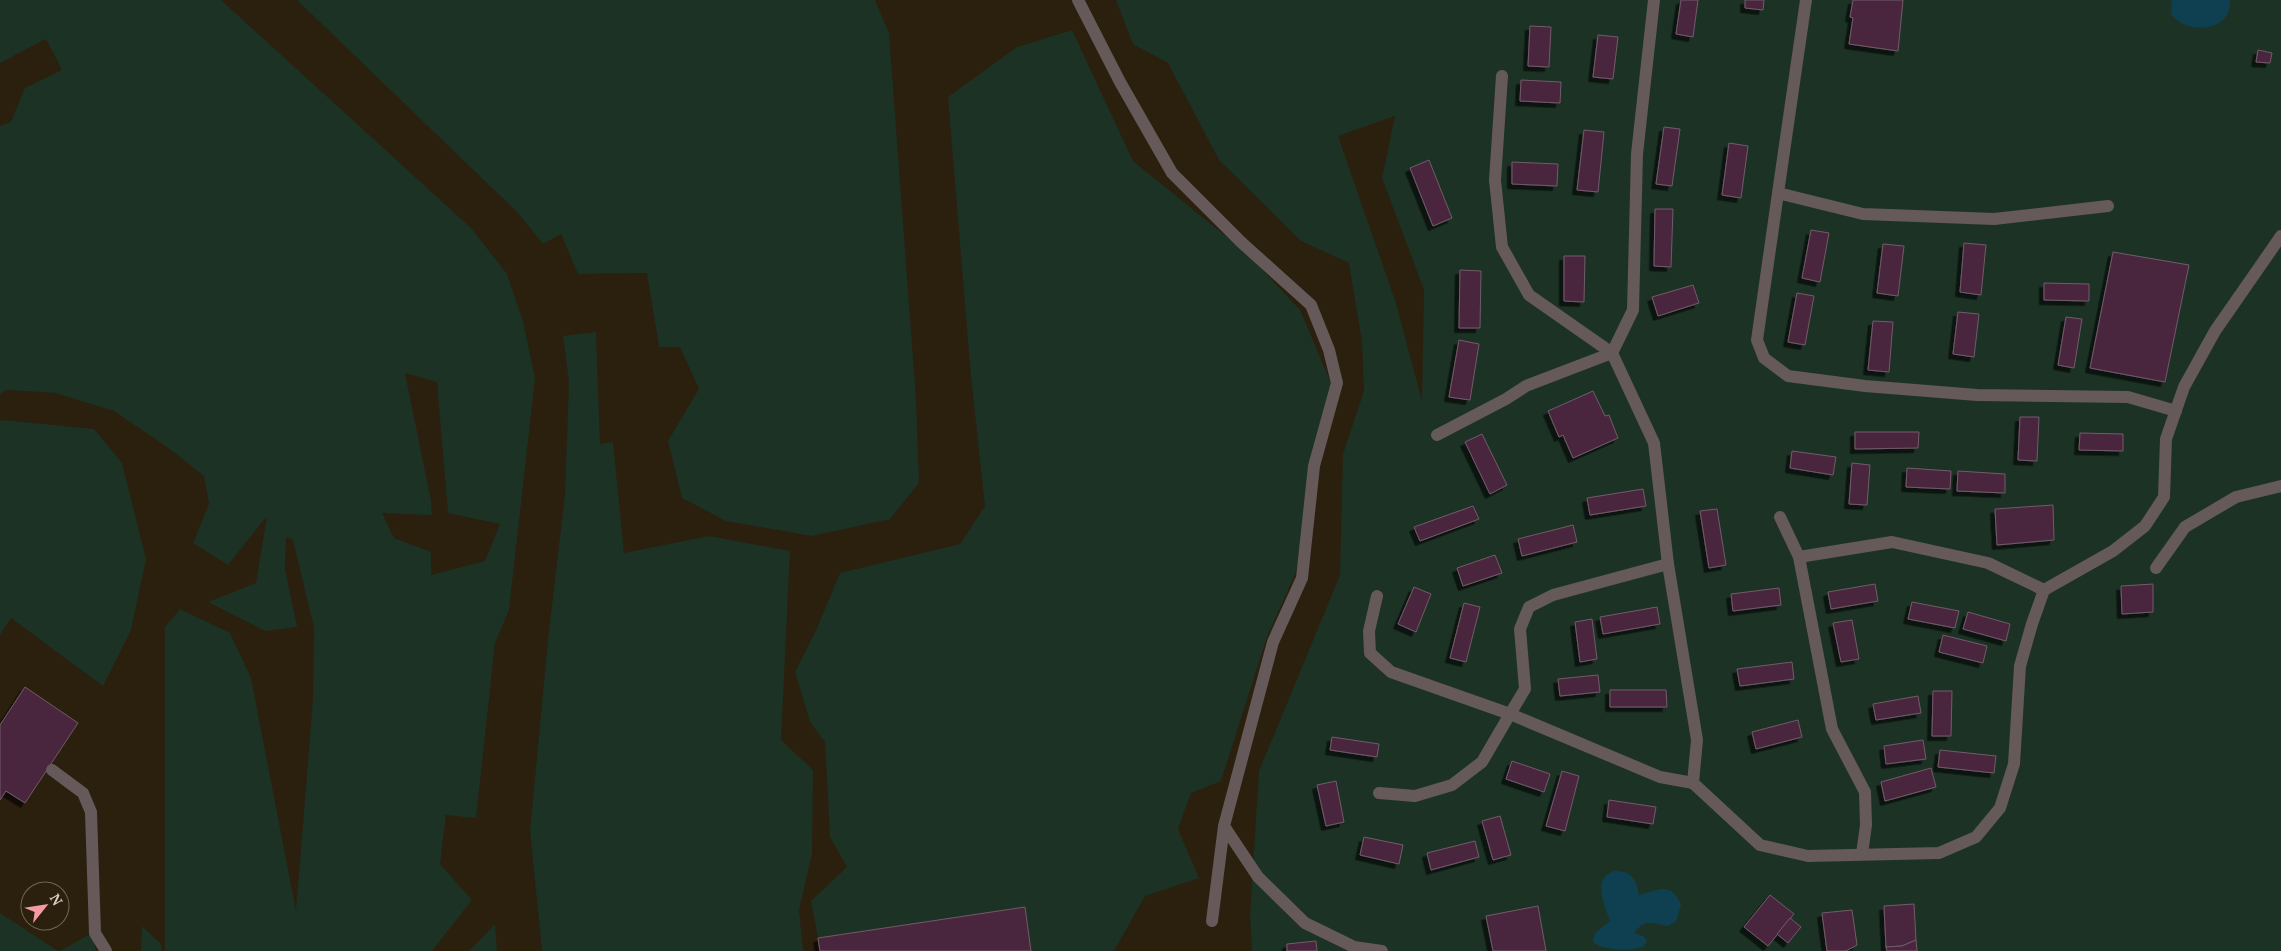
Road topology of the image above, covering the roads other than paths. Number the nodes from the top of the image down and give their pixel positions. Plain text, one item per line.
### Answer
1 (1078, 0) edge
2 (1654, 0) edge
3 (1806, 0) edge
4 (1502, 76) dead end
5 (1778, 193) junction
6 (2108, 206) dead end
7 (2281, 236) edge
8 (1612, 353) junction
9 (2176, 411) junction
10 (1437, 435) dead end
11 (2281, 486) edge
12 (1780, 517) dead end
13 (1799, 557) junction
14 (1668, 564) junction
15 (2156, 568) dead end
16 (2044, 590) junction
17 (1377, 596) dead end
18 (1510, 714) junction
19 (52, 770) dead end
20 (1693, 783) junction
21 (1379, 793) dead end
22 (1224, 826) junction
23 (1862, 854) junction
24 (1212, 920) dead end
25 (106, 951) edge
26 (1382, 951) edge

1 - 22 street
2 - 8 street
3 - 5 street
4 - 8 street
5 - 6 street
5 - 9 street
7 - 9 street
8 - 10 street
8 - 14 street
9 - 16 street
11 - 15 street
12 - 13 street
13 - 16 street
13 - 23 street
14 - 18 street
14 - 20 street
16 - 23 street
17 - 18 street
18 - 20 street
18 - 21 street
19 - 25 street
20 - 23 street
22 - 24 street
22 - 26 street

